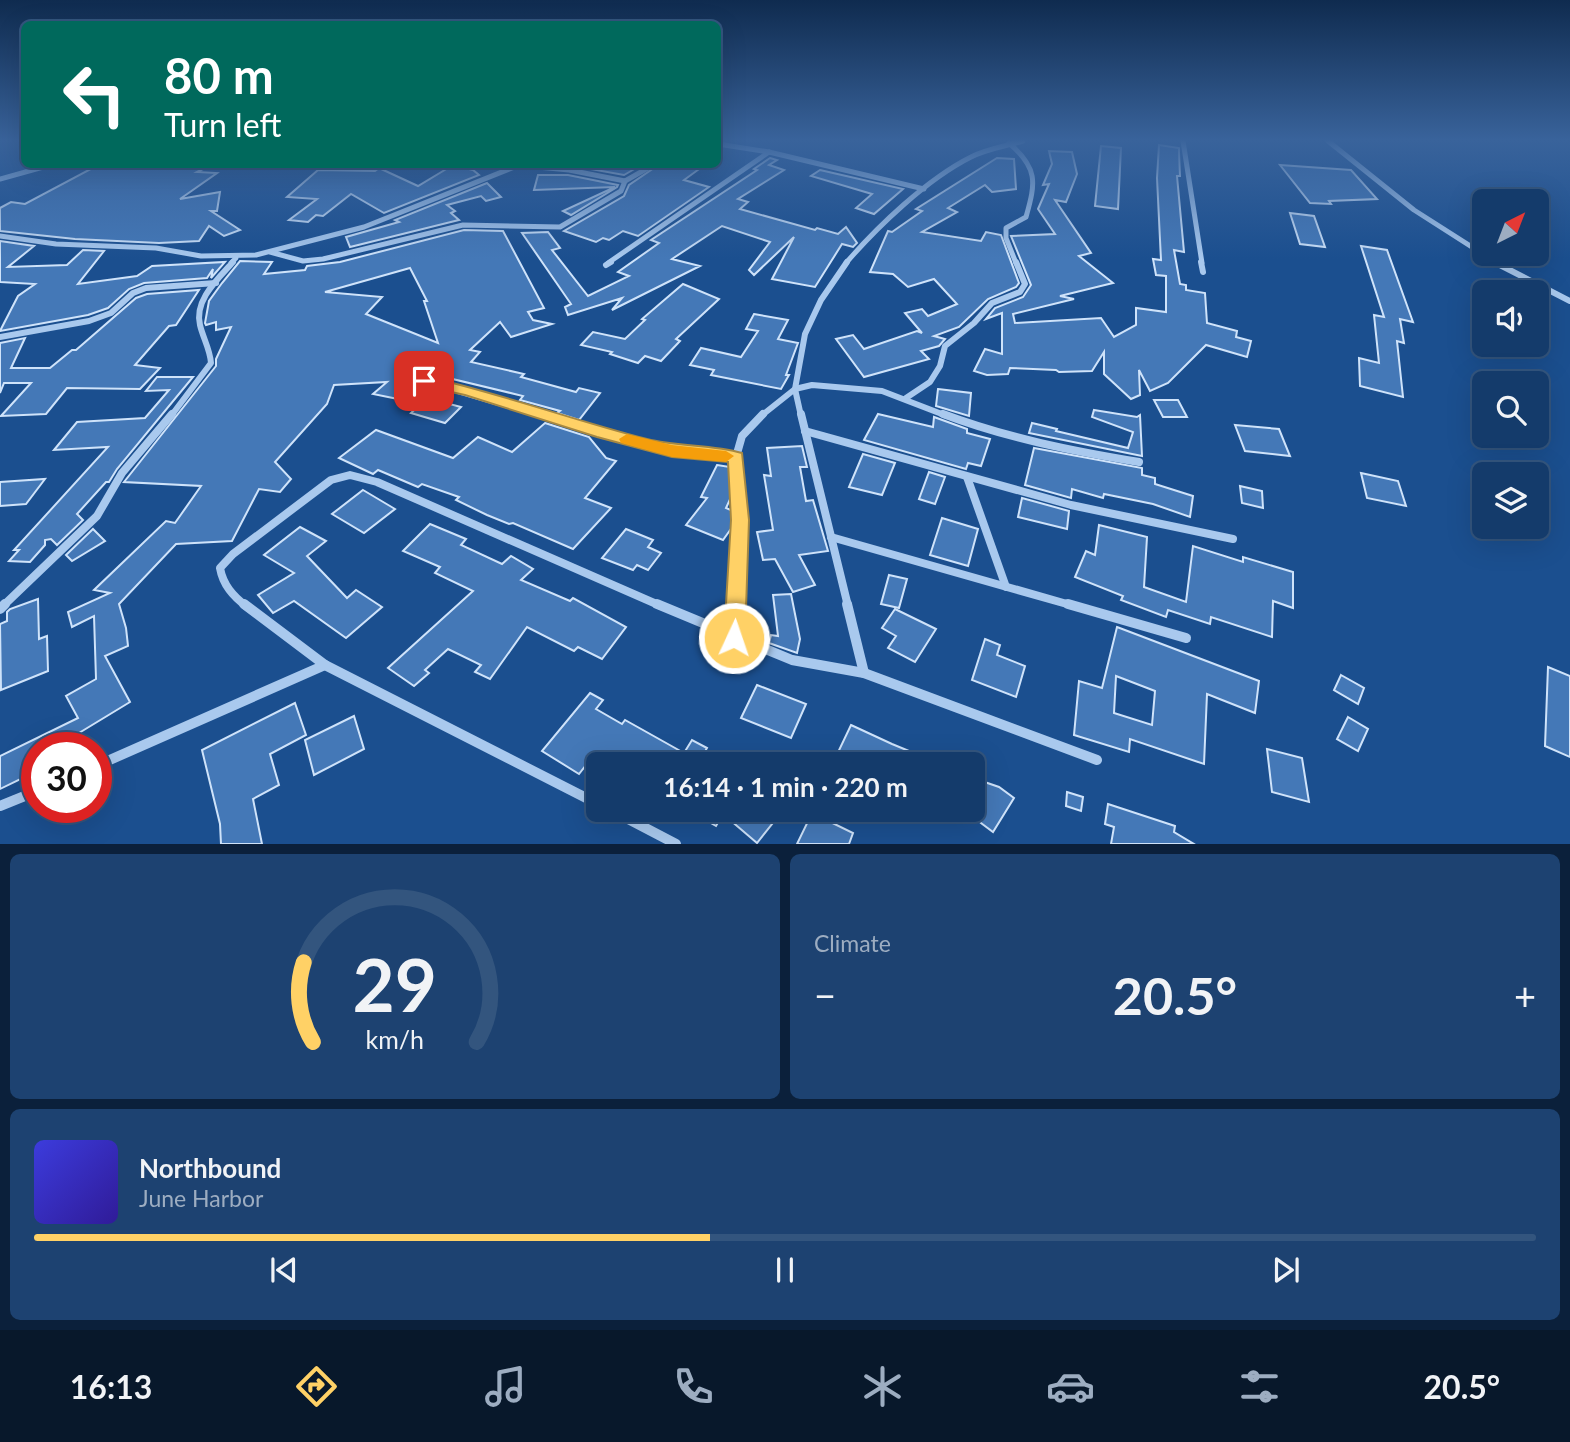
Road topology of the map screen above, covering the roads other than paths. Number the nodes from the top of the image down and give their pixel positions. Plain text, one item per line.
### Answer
1 (483, 180) edge
2 (622, 180) edge
3 (728, 180) edge
4 (888, 180) edge
5 (937, 180) edge
6 (1033, 180) edge
7 (1189, 180) edge
8 (1374, 180) edge
9 (625, 181) joint
10 (924, 189) junction
11 (0, 236) edge
12 (269, 252) junction
13 (236, 257) junction
14 (606, 265) dead end
15 (1203, 272) dead end
16 (216, 284) junction
17 (1570, 301) edge
18 (0, 337) edge
19 (424, 381) dead end
20 (795, 389) junction
21 (906, 398) junction
22 (805, 431) junction
23 (737, 457) junction
24 (1139, 462) dead end
25 (967, 477) junction
26 (831, 537) junction
27 (1233, 539) dead end
28 (1006, 587) junction
29 (0, 609) edge
30 (734, 638) junction
31 (1186, 638) dead end
32 (325, 665) junction
33 (864, 673) junction
34 (112, 759) edge
35 (1097, 760) dead end
36 (21, 797) edge
37 (586, 798) edge
38 (0, 806) edge
39 (634, 822) edge
40 (676, 844) edge

1 - 12 street
2 - 9 street
3 - 14 street
4 - 10 street
5 - 10 street
6 - 21 street
7 - 15 street
8 - 17 street
9 - 12 street
10 - 20 street
11 - 13 street
12 - 13 street
13 - 16 street
16 - 18 street
16 - 29 street
19 - 23 street
20 - 21 street
20 - 22 street
20 - 23 street
21 - 24 street
22 - 25 street
22 - 26 street
23 - 30 street
25 - 27 street
25 - 28 street
26 - 28 street
26 - 33 street
28 - 31 street
30 - 32 street
30 - 33 street
32 - 34 street
32 - 37 street
33 - 35 street
36 - 38 street
39 - 40 street

